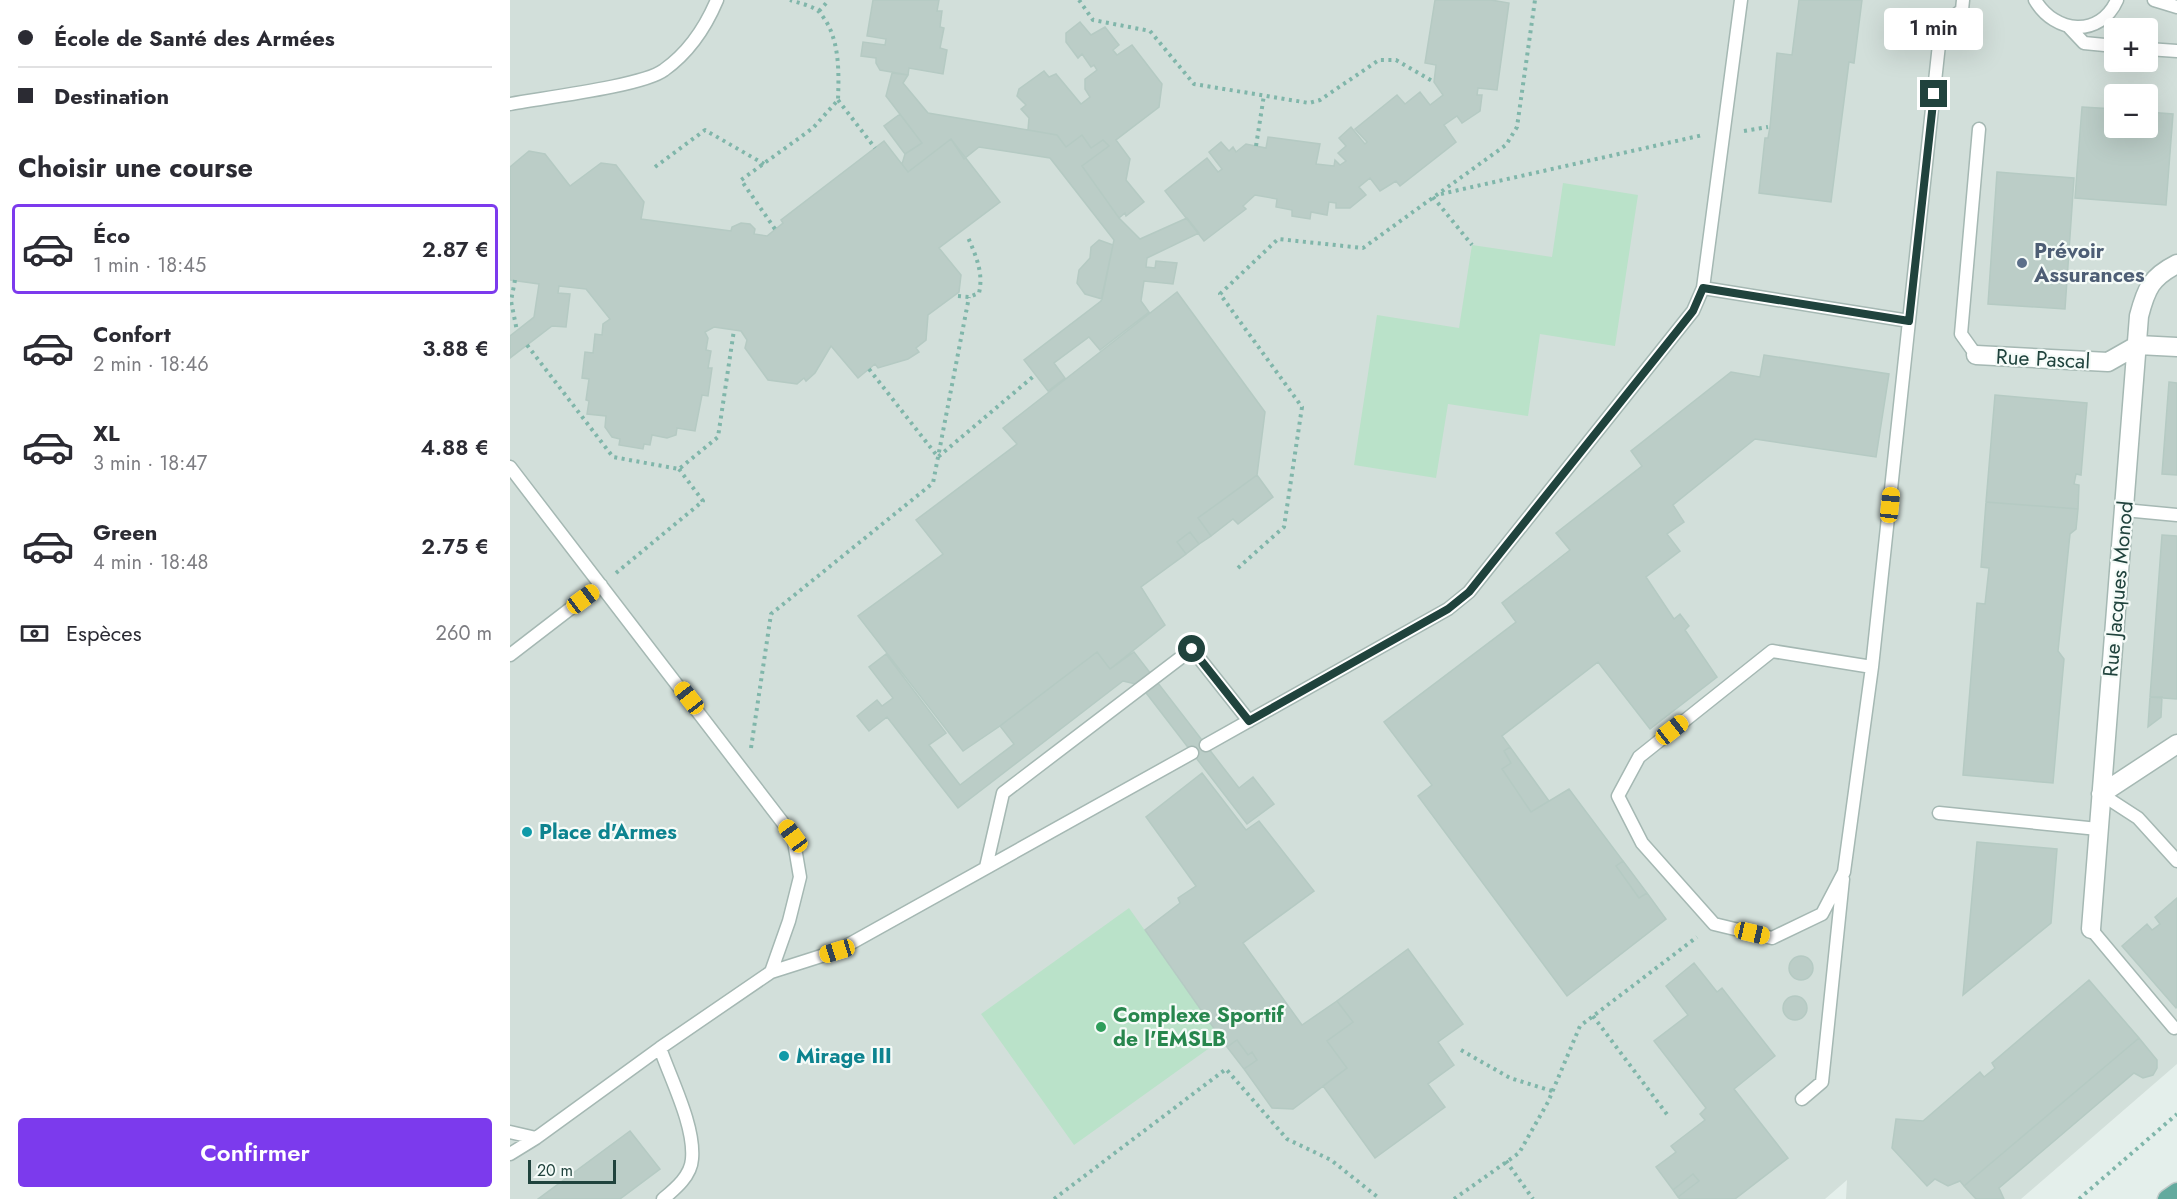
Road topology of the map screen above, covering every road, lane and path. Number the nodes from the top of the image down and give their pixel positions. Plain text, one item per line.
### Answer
1 (717, 0) edge
2 (790, 0) edge
3 (829, 0) edge
4 (1079, 0) edge
5 (1535, 0) edge
6 (1741, 0) edge
7 (1963, 0) edge
8 (2035, 0) edge
9 (2117, 0) edge
10 (2154, 0) edge
11 (2177, 7) edge
12 (819, 11) junction
13 (2068, 27) junction
14 (2104, 45) edge
15 (2158, 50) edge
16 (2177, 51) edge
17 (1434, 82) dead end
18 (1264, 95) junction
19 (838, 100) junction
20 (510, 104) edge
21 (1768, 127) dead end
22 (1979, 129) dead end
23 (1737, 132) dead end
24 (1710, 134) dead end
25 (1256, 146) dead end
26 (876, 148) dead end
27 (764, 164) junction
28 (655, 167) dead end
29 (1436, 196) junction
30 (775, 229) dead end
31 (967, 235) dead end
32 (1472, 245) dead end
33 (2177, 264) edge
34 (515, 280) dead end
35 (1703, 288) junction
36 (958, 296) dead end
37 (969, 297) junction
38 (1909, 321) junction
39 (734, 330) dead end
40 (517, 331) dead end
41 (527, 345) dead end
42 (2138, 345) junction
43 (2177, 347) edge
44 (1976, 355) joint
45 (869, 369) dead end
46 (1035, 375) dead end
47 (938, 457) junction
48 (510, 467) edge
49 (679, 469) junction
50 (2124, 510) junction
51 (2177, 515) edge
52 (1238, 568) dead end
53 (601, 585) junction
54 (510, 654) edge
55 (1872, 667) junction
56 (1249, 721) junction
57 (2177, 744) edge
58 (1206, 745) dead end
59 (1192, 753) dead end
60 (748, 773) junction
61 (2101, 794) junction
62 (1939, 813) dead end
63 (2098, 829) junction
64 (2177, 861) edge
65 (986, 867) junction
66 (1844, 872) junction
67 (1714, 924) junction
68 (2091, 929) joint
69 (771, 972) junction
70 (1593, 1016) junction
71 (2174, 1028) dead end
72 (660, 1048) junction
73 (1461, 1050) dead end
74 (1552, 1091) junction
75 (1802, 1099) dead end
76 (2177, 1114) edge
77 (1669, 1117) dead end
78 (510, 1132) edge
79 (536, 1138) junction
80 (510, 1154) edge
81 (1506, 1161) junction
82 (2177, 1192) edge
83 (663, 1199) edge
84 (1054, 1199) edge
85 (1380, 1199) edge
86 (1454, 1199) edge
87 (1533, 1199) edge
88 (2079, 1199) edge
89 (2167, 1199) edge

1 - 20 lane
2 - 12 path
3 - 12 path
4 - 18 path
5 - 29 path
6 - 35 lane
7 - 38 lane
8 - 13 lane
9 - 13 lane
10 - 11 lane
12 - 19 path
13 - 14 lane
15 - 16 lane
17 - 18 path
18 - 25 path
19 - 26 path
19 - 27 path
21 - 23 path
22 - 44 lane
24 - 29 path
27 - 28 path
27 - 30 path
29 - 32 path
29 - 52 path
31 - 37 path
33 - 42 street, Rue Jacques Monod
34 - 40 path
35 - 38 lane
35 - 56 lane
36 - 37 path
37 - 47 path
38 - 55 lane
39 - 49 path
41 - 49 path
42 - 43 street
42 - 44 street, Rue Pascal
42 - 50 street, Rue Jacques Monod
45 - 47 path
46 - 47 path
47 - 60 path
48 - 53 lane
49 - 53 path
50 - 51 lane
50 - 61 street, Rue Jacques Monod
53 - 54 lane
53 - 60 lane
55 - 66 lane
55 - 67 lane
56 - 58 lane
56 - 65 lane
57 - 61 street
59 - 65 lane
60 - 69 lane
61 - 63 street, Rue Jacques Monod
61 - 64 lane
62 - 63 lane
63 - 68 street, Rue Jacques Monod
65 - 69 lane
66 - 67 lane
66 - 75 lane
67 - 70 path
68 - 71 lane
69 - 72 lane
70 - 74 path
70 - 77 path
72 - 79 lane
72 - 83 lane
73 - 74 path
74 - 81 path
76 - 88 path
78 - 79 lane
79 - 80 lane
81 - 86 path
81 - 87 path
82 - 89 main road
84 - 85 path

